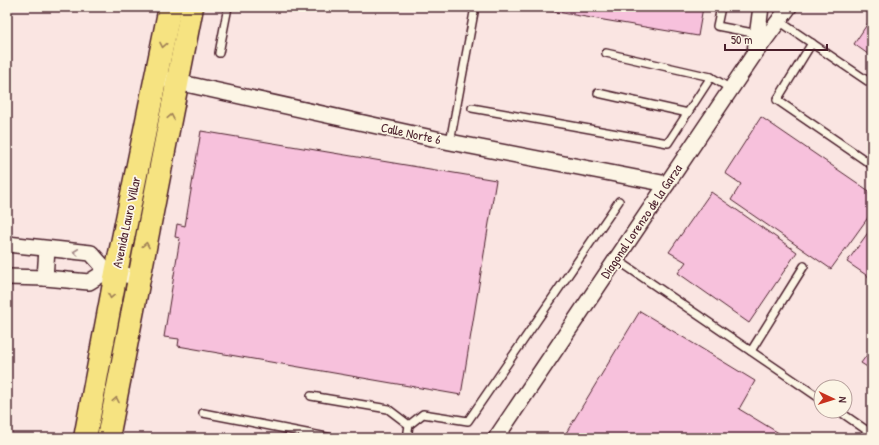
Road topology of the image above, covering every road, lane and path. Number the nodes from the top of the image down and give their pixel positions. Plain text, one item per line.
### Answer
1 (170, 7) edge
2 (192, 7) edge
3 (228, 7) edge
4 (475, 7) edge
5 (721, 7) edge
6 (761, 7) edge
7 (790, 7) edge
8 (779, 21) junction
9 (758, 34) junction
10 (812, 43) junction
11 (219, 53) dead end
12 (606, 53) dead end
13 (755, 53) junction
14 (711, 77) junction
15 (156, 78) junction
16 (177, 82) junction
17 (872, 84) edge
18 (731, 89) junction
19 (598, 93) dead end
20 (472, 108) dead end
21 (688, 112) junction
22 (450, 142) junction
23 (872, 164) edge
24 (666, 184) junction
25 (619, 201) dead end
26 (7, 244) edge
27 (47, 249) junction
28 (616, 258) junction
29 (804, 266) dead end
30 (111, 272) junction
31 (7, 277) edge
32 (45, 278) junction
33 (140, 278) junction
34 (751, 350) junction
35 (813, 393) edge
36 (310, 396) dead end
37 (203, 412) dead end
38 (850, 419) edge
39 (409, 426) junction
40 (872, 434) edge
41 (84, 438) edge
42 (108, 438) edge
43 (332, 438) edge
44 (407, 438) edge
45 (496, 438) edge

1 -> 15 main road, Avenida Lauro Villar
2 - 16 main road, Avenida Lauro Villar
3 - 11 lane
4 - 22 lane
5 - 9 lane
6 - 9 street
7 - 8 street, Diagonal Lorenzo de la Garza
8 - 10 lane
8 - 13 street, Diagonal Lorenzo de la Garza
9 - 13 street
10 - 17 lane
10 - 23 lane
12 - 14 lane
13 - 18 street, Diagonal Lorenzo de la Garza
14 - 18 lane
14 - 21 lane
15 - 16 street, Calle Norte 6
15 - 30 main road, Avenida Lauro Villar
16 - 22 street, Calle Norte 6
33 -> 16 main road, Avenida Lauro Villar
18 - 24 street, Diagonal Lorenzo de la Garza
19 - 21 lane
20 - 21 lane
22 - 24 street, Calle Norte 6
24 - 28 street, Diagonal Lorenzo de la Garza
25 - 39 lane
26 - 27 street
30 -> 27 street
27 - 32 street
28 - 34 lane
28 - 45 street, Diagonal Lorenzo de la Garza
29 - 34 lane
30 - 32 street
30 - 33 street
30 -> 41 main road, Avenida Lauro Villar
31 - 32 street
42 -> 33 main road, Avenida Lauro Villar
34 - 35 lane
36 - 39 lane
37 - 43 lane
38 - 40 lane
39 - 44 lane

